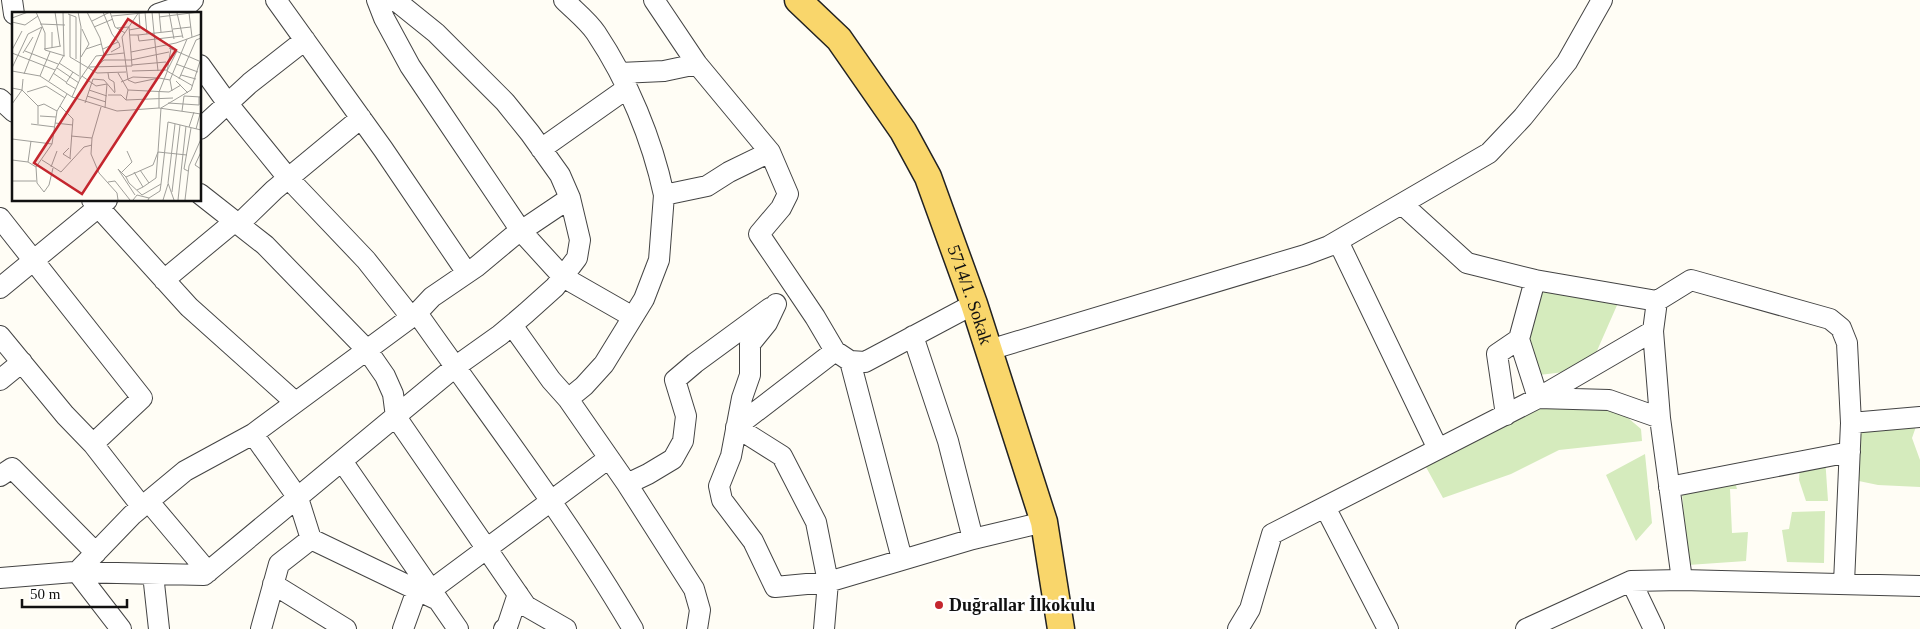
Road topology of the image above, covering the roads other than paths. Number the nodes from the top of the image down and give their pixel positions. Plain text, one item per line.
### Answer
1 (193, 0) edge
2 (276, 0) edge
3 (377, 0) edge
4 (395, 0) edge
5 (564, 0) edge
6 (654, 0) edge
7 (798, 0) edge
8 (1602, 0) edge
9 (167, 12) edge
10 (305, 40) junction
11 (697, 64) junction
12 (201, 66) edge
13 (623, 81) junction
14 (0, 99) edge
15 (228, 104) junction
16 (12, 110) edge
17 (361, 118) junction
18 (201, 128) edge
19 (541, 149) junction
20 (770, 152) junction
21 (288, 178) junction
22 (201, 195) edge
23 (664, 195) junction
24 (570, 198) junction
25 (99, 202) edge
26 (1402, 204) junction
27 (0, 218) edge
28 (236, 223) junction
29 (521, 231) junction
30 (1338, 241) junction
31 (34, 261) junction
32 (467, 273) junction
33 (563, 277) junction
34 (164, 280) junction
35 (1535, 280) junction
36 (0, 288) edge
37 (796, 288) junction
38 (1657, 302) junction
39 (776, 304) junction
40 (974, 304) junction
41 (414, 315) junction
42 (633, 317) junction
43 (512, 325) junction
44 (1653, 331) junction
45 (0, 336) edge
46 (913, 336) junction
47 (1520, 339) junction
48 (367, 350) junction
49 (989, 350) junction
50 (842, 356) junction
51 (22, 362) junction
52 (455, 367) junction
53 (0, 380) edge
54 (1538, 398) junction
55 (568, 399) junction
56 (295, 402) junction
57 (1506, 415) junction
58 (396, 417) junction
59 (1920, 417) edge
60 (1660, 418) junction
61 (1851, 423) junction
62 (736, 426) junction
63 (253, 434) junction
64 (93, 444) junction
65 (1438, 449) junction
66 (1850, 452) junction
67 (609, 458) junction
68 (342, 461) junction
69 (0, 476) edge
70 (627, 484) junction
71 (1669, 487) junction
72 (298, 498) junction
73 (552, 500) junction
74 (145, 504) junction
75 (1325, 507) junction
76 (1044, 522) junction
77 (311, 539) junction
78 (973, 539) junction
79 (486, 549) junction
80 (96, 553) junction
81 (902, 559) junction
82 (77, 572) junction
83 (208, 572) junction
84 (153, 574) junction
85 (0, 578) edge
86 (1682, 580) junction
87 (1631, 581) junction
88 (828, 582) junction
89 (1844, 583) junction
90 (273, 584) junction
91 (1920, 586) edge
92 (428, 593) junction
93 (518, 594) junction
94 (121, 629) edge
95 (160, 629) edge
96 (261, 629) edge
97 (346, 629) edge
98 (403, 629) edge
99 (458, 629) edge
100 (504, 629) edge
101 (566, 629) edge
102 (633, 629) edge
103 (697, 629) edge
104 (824, 629) edge
105 (1061, 629) edge
106 (1238, 629) edge
107 (1388, 629) edge
108 (1526, 629) edge
109 (1654, 629) edge

1 - 9 street
2 - 10 street
3 - 29 street
4 - 19 street
5 - 13 street
6 - 11 street
7 - 40 main road, 5714/1. Sokak
8 - 26 street
10 - 15 street
10 - 17 street
11 - 13 street
11 - 20 street
12 - 15 street
13 - 19 street
13 - 23 street
14 - 16 street
15 - 18 street
15 - 21 street
17 - 21 street
17 - 32 street
19 - 24 street
20 - 23 street
20 - 37 street
21 - 28 street
21 - 41 street
22 - 28 street
23 - 42 street
24 - 29 street
24 - 33 street
25 - 31 street
25 - 34 street
26 - 30 street
26 - 35 street
27 - 31 street
28 - 34 street
28 - 48 street
29 - 32 street
29 - 33 street
30 - 49 street
30 - 65 street
31 - 36 street
31 - 64 street
32 - 41 street
33 - 42 street
33 - 43 street
34 - 56 street
35 - 38 street
35 - 47 street
37 - 39 street
37 - 50 street
38 - 44 street
38 - 61 street
39 - 62 street
39 - 70 street
40 - 46 street
40 - 49 main road, 5714/1. Sokak
41 - 48 street
41 - 52 street
42 - 55 street
43 - 52 street
43 - 55 street
44 - 54 street
44 - 60 street
45 - 51 street
46 - 50 street
46 - 78 street
47 - 54 street
47 - 57 street
48 - 56 street
48 - 58 street
49 - 76 main road, 5714/1. Sokak
50 - 62 street
50 - 81 street
51 - 53 street
51 - 64 street
52 - 58 street
52 - 73 street
54 - 57 street
54 - 60 street
55 - 67 street
56 - 63 street
57 - 65 street
58 - 68 street
58 - 79 street
59 - 61 street
60 - 71 street
61 - 66 street
62 - 88 street
62 - 88 street
63 - 72 street
63 - 74 street
64 - 74 street
65 - 75 street
66 - 71 street
66 - 89 street
67 - 70 street
67 - 73 street
68 - 72 street
68 - 92 street
69 - 80 street
70 - 103 street
71 - 86 street
72 - 77 street
72 - 83 street
73 - 79 street
73 - 102 street
74 - 80 street
74 - 83 street
75 - 106 street
75 - 107 street
76 - 78 street
76 - 105 main road, 5714/1. Sokak
77 - 90 street
77 - 92 street
78 - 81 street
79 - 92 street
79 - 93 street
80 - 82 street
81 - 88 street
82 - 84 street
82 - 85 street
82 - 94 street
83 - 84 street
84 - 95 street
86 - 87 street
86 - 89 street
87 - 108 street
87 - 109 street
88 - 104 street
89 - 91 street
90 - 96 street
90 - 97 street
92 - 98 street
92 - 99 street
93 - 100 street
93 - 101 street

